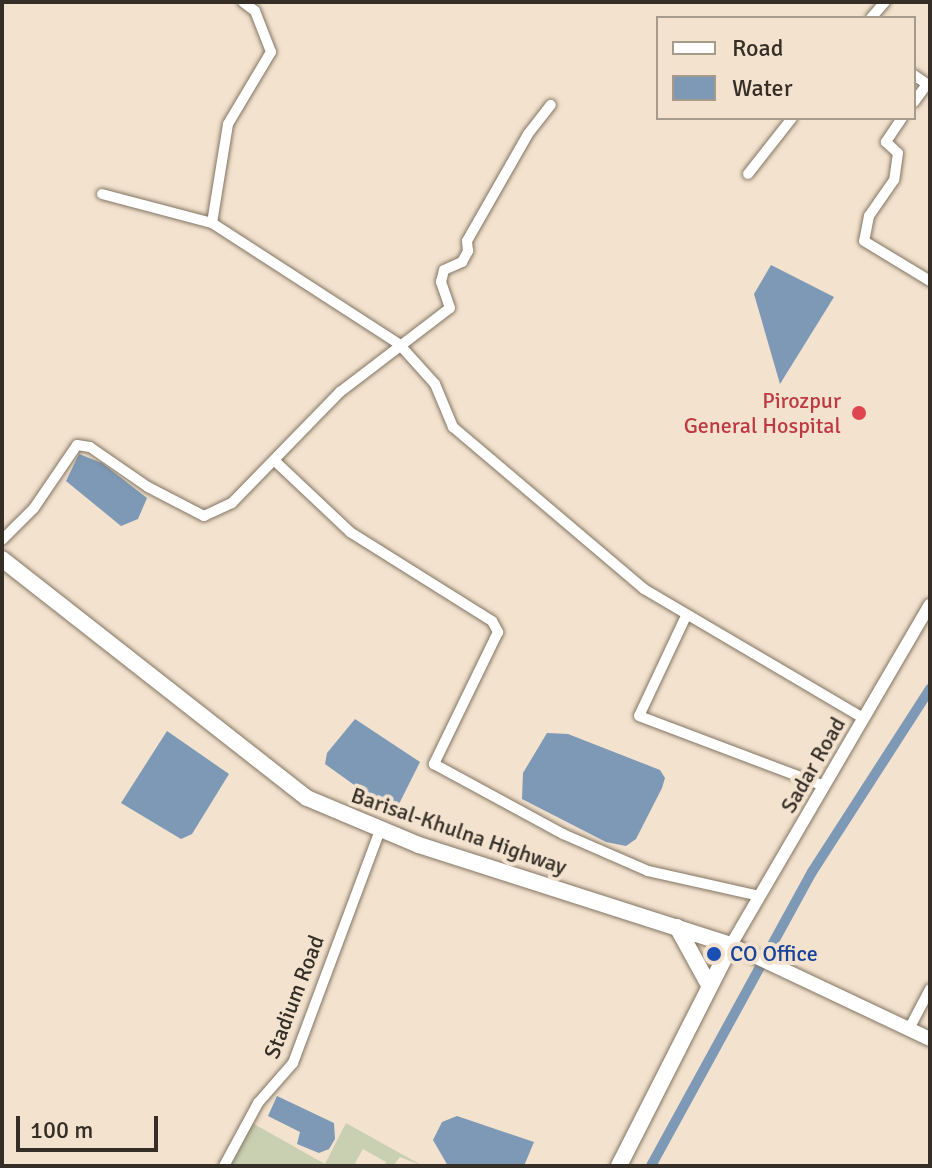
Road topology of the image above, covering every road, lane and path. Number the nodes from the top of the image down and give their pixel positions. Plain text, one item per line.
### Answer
1 (243, 2) edge
2 (551, 105) dead end
3 (790, 120) edge
4 (901, 120) edge
5 (748, 174) dead end
6 (102, 194) dead end
7 (212, 223) junction
8 (930, 281) edge
9 (399, 344) junction
10 (275, 461) junction
11 (2, 540) edge
12 (2, 559) edge
13 (930, 605) edge
14 (686, 616) junction
15 (863, 718) junction
16 (824, 786) junction
17 (380, 830) junction
18 (760, 896) junction
19 (677, 927) junction
20 (731, 945) junction
21 (709, 985) junction
22 (930, 989) edge
23 (909, 1029) junction
24 (930, 1039) edge
25 (224, 1166) edge
26 (619, 1166) edge

1 - 7 street
2 - 9 street
3 - 5 street
4 - 8 street
6 - 7 street
7 - 9 street
9 - 10 street
9 - 14 street
10 - 11 street
10 - 18 street
12 - 17 highway, Barisal-Khulna Highway
13 - 15 street, Sadar Road
14 - 15 street
14 - 16 street
15 - 16 street, Sadar Road
16 - 18 street, Sadar Road
17 - 19 highway, Barisal-Khulna Highway
17 - 25 street, Stadium Road
18 - 20 street, Sadar Road
19 - 20 highway, Barisal-Khulna Highway
19 - 21 highway
20 - 21 highway
20 - 23 main road
21 - 26 highway
22 - 23 street
23 - 24 main road

